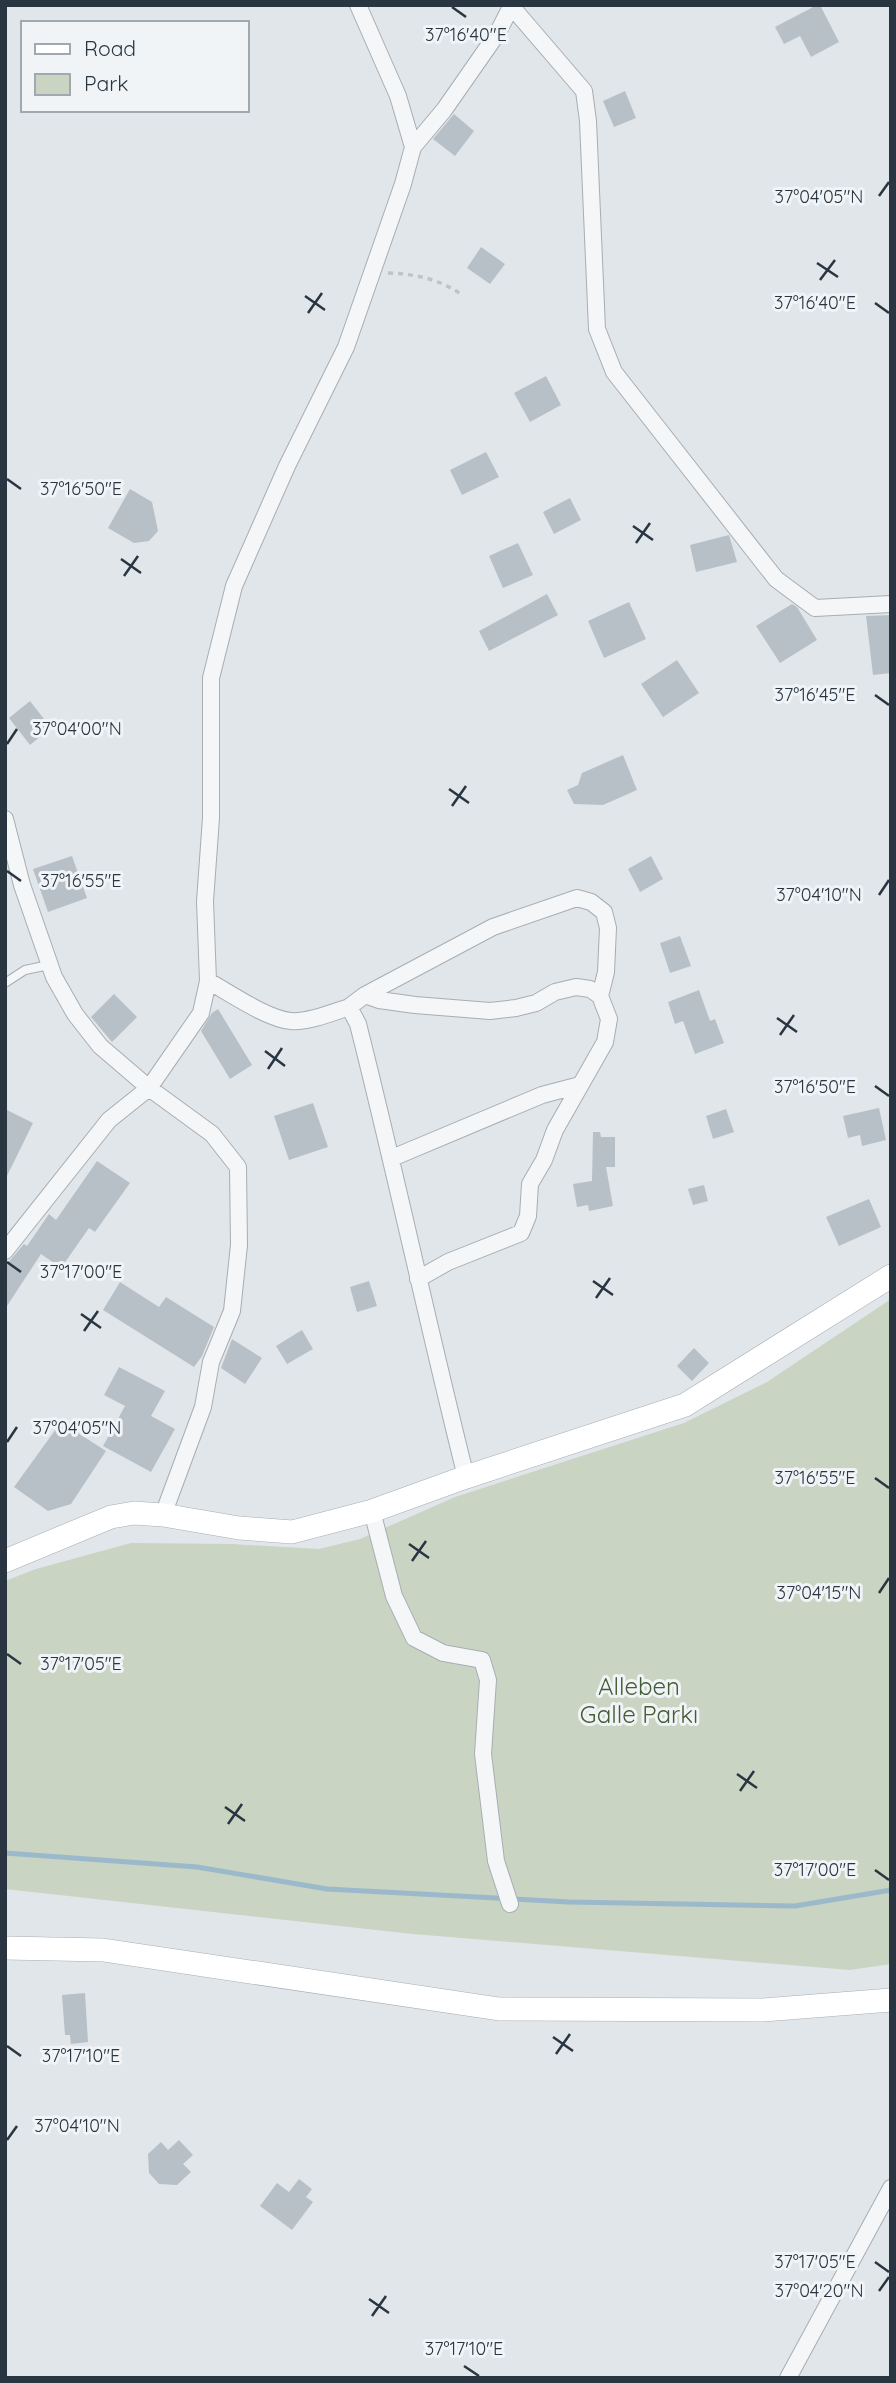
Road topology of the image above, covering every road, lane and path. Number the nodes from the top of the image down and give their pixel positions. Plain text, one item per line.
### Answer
1 (358, 5) edge
2 (512, 6) edge
3 (413, 147) junction
4 (372, 272) junction
5 (462, 295) dead end
6 (891, 604) edge
7 (5, 820) edge
8 (49, 965) junction
9 (208, 981) junction
10 (5, 983) edge
11 (365, 995) junction
12 (600, 996) junction
13 (349, 1007) junction
14 (580, 1085) junction
15 (149, 1088) junction
16 (391, 1158) junction
17 (5, 1251) edge
18 (891, 1276) edge
19 (418, 1279) junction
20 (466, 1477) junction
21 (372, 1511) junction
22 (163, 1515) junction
23 (5, 1561) edge
24 (510, 1904) dead end
25 (5, 1948) edge
26 (891, 2000) edge
27 (891, 2188) edge
28 (788, 2378) edge

1 - 3 street
2 - 3 street
2 - 6 street
3 - 4 street
4 - 5 path
4 - 9 street
7 - 8 street
8 - 10 lane
8 - 15 street
9 - 13 street
9 - 15 street
11 - 12 street
11 - 12 street
11 - 13 street
12 - 14 street
13 - 16 street
14 - 16 street
14 - 19 street
15 - 17 street
15 - 22 street
16 - 19 street
18 - 20 street
19 - 20 street
20 - 21 street
21 - 22 street
21 - 24 street
22 - 23 street
25 - 26 street
27 - 28 street

